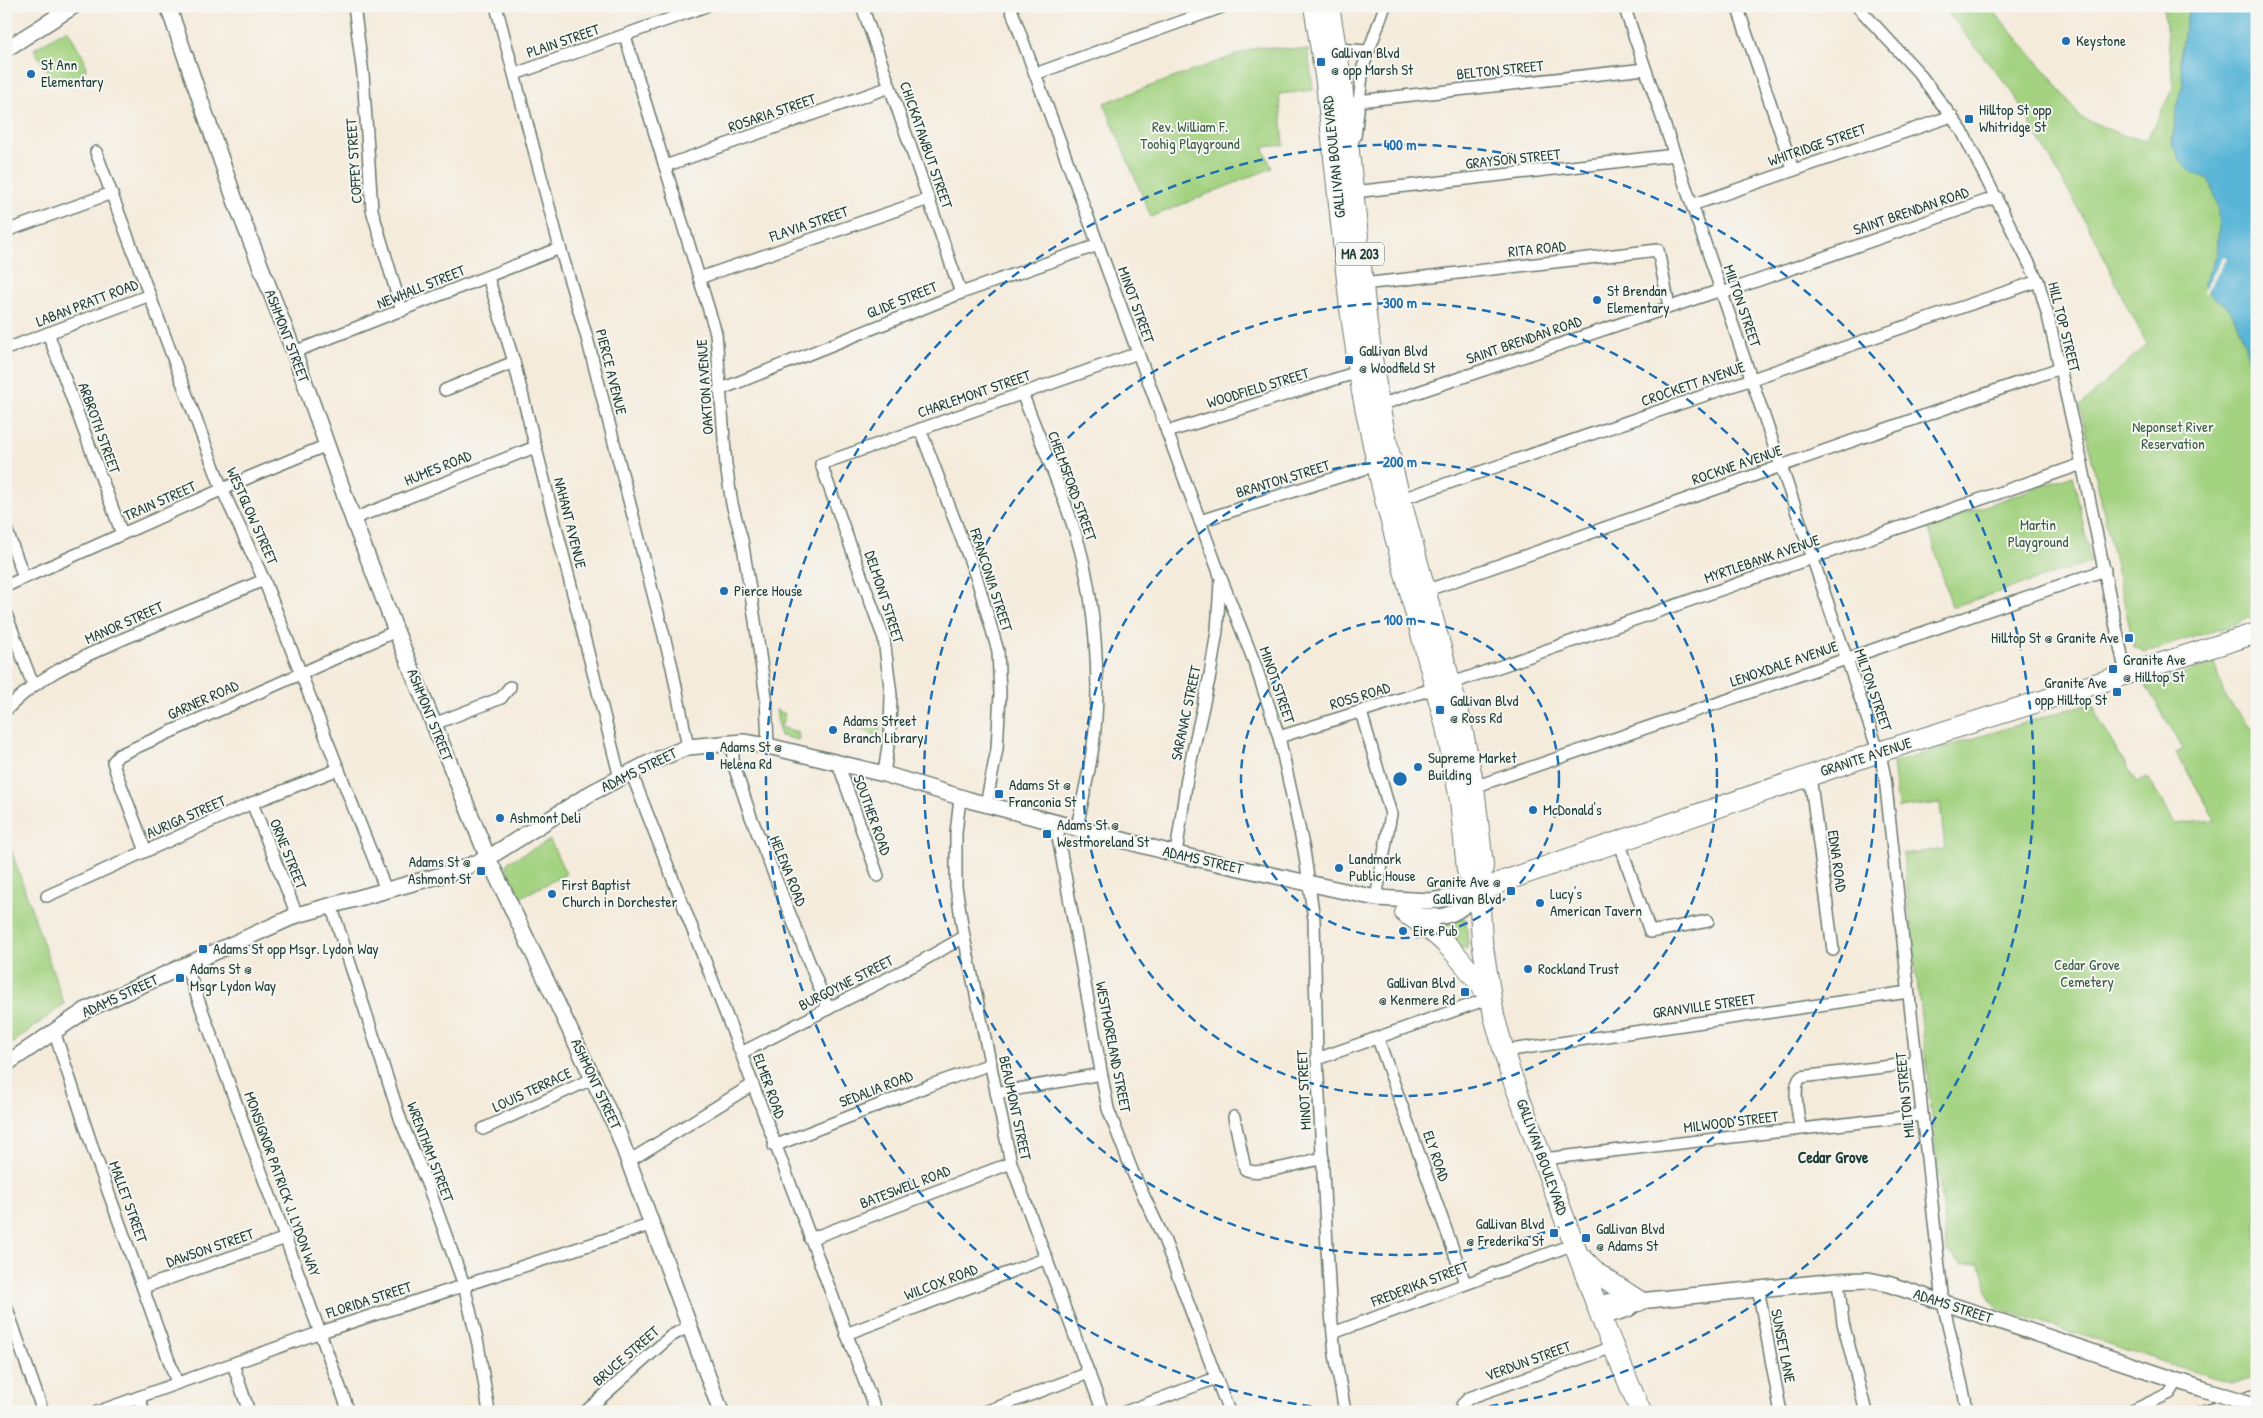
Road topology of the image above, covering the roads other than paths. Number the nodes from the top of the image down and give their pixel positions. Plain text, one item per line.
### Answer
1 (74, 6) edge
2 (168, 6) edge
3 (354, 6) edge
4 (496, 6) edge
5 (706, 6) edge
6 (862, 6) edge
7 (1010, 6) edge
8 (1225, 6) edge
9 (1314, 6) edge
10 (1329, 6) edge
11 (1384, 6) edge
12 (1624, 6) edge
13 (1737, 6) edge
14 (1857, 6) edge
15 (625, 36) junction
16 (6, 49) edge
17 (1337, 49) junction
18 (1367, 51) junction
19 (1645, 69) junction
20 (515, 74) junction
21 (1034, 74) junction
22 (890, 87) junction
23 (1343, 100) junction
24 (1952, 116) junction
25 (96, 152) dead end
26 (1675, 155) junction
27 (665, 166) junction
28 (1793, 169) junction
29 (1354, 192) junction
30 (112, 193) junction
31 (1997, 197) junction
32 (928, 199) junction
33 (1692, 205) junction
34 (6, 231) edge
35 (1098, 245) junction
36 (560, 248) junction
37 (488, 277) junction
38 (699, 278) junction
39 (2038, 282) junction
40 (1363, 284) junction
41 (1721, 291) junction
42 (961, 293) junction
43 (150, 295) junction
44 (1669, 306) junction
45 (402, 311) junction
46 (48, 333) junction
47 (6, 349) edge
48 (294, 352) junction
49 (1138, 353) junction
50 (514, 362) junction
51 (2060, 368) junction
52 (1358, 372) junction
53 (1752, 380) junction
54 (445, 390) dead end
55 (719, 390) junction
56 (1022, 393) junction
57 (1372, 407) junction
58 (920, 429) junction
59 (1167, 432) junction
60 (327, 445) junction
61 (535, 447) junction
62 (821, 464) joint
63 (2082, 464) junction
64 (1376, 465) junction
65 (1781, 466) junction
66 (222, 489) junction
67 (1393, 502) junction
68 (353, 519) junction
69 (1200, 521) junction
70 (6, 529) edge
71 (122, 534) junction
72 (1812, 558) junction
73 (2104, 570) junction
74 (24, 577) junction
75 (1221, 578) junction
76 (264, 580) junction
77 (6, 586) edge
78 (1425, 591) junction
79 (6, 614) edge
80 (396, 630) junction
81 (2257, 632) edge
82 (1847, 659) junction
83 (301, 672) junction
84 (2126, 675) junction
85 (33, 685) junction
86 (1444, 685) junction
87 (510, 687) dead end
88 (6, 710) edge
89 (1361, 712) junction
90 (434, 724) junction
91 (1279, 737) junction
92 (733, 742) junction
93 (688, 746) junction
94 (768, 746) junction
95 (1879, 752) junction
96 (838, 763) junction
97 (339, 769) junction
98 (884, 774) junction
99 (626, 775) junction
100 (1810, 776) junction
101 (1474, 787) junction
102 (960, 798) junction
103 (252, 803) junction
104 (986, 804) junction
105 (1059, 824) junction
106 (1077, 828) junction
107 (1619, 841) junction
108 (146, 851) junction
109 (1176, 854) junction
110 (488, 858) junction
111 (878, 876) dead end
112 (1309, 883) junction
113 (386, 890) junction
114 (1479, 893) junction
115 (47, 896) dead end
116 (1376, 898) junction
117 (331, 905) junction
118 (1405, 913) junction
119 (297, 915) junction
120 (1708, 921) dead end
121 (964, 937) junction
122 (1833, 950) dead end
123 (186, 966) junction
124 (1908, 992) junction
125 (1490, 998) junction
126 (828, 1009) junction
127 (54, 1031) junction
128 (1378, 1039) junction
129 (1504, 1051) junction
130 (741, 1053) junction
131 (1317, 1059) junction
132 (1916, 1063) junction
133 (6, 1064) edge
134 (990, 1064) junction
135 (1101, 1074) junction
136 (594, 1078) junction
137 (752, 1084) junction
138 (996, 1093) junction
139 (1922, 1115) junction
140 (1234, 1117) dead end
141 (1800, 1128) junction
142 (483, 1129) dead end
143 (774, 1146) junction
144 (1323, 1158) junction
145 (1543, 1159) junction
146 (629, 1161) junction
147 (1011, 1163) junction
148 (653, 1224) junction
149 (286, 1238) junction
150 (810, 1238) junction
151 (1576, 1249) junction
152 (1047, 1258) junction
153 (1838, 1281) junction
154 (1465, 1283) junction
155 (464, 1285) junction
156 (144, 1287) junction
157 (1758, 1288) junction
158 (1639, 1301) junction
159 (1942, 1302) junction
160 (6, 1306) edge
161 (1599, 1311) junction
162 (690, 1326) junction
163 (321, 1332) junction
164 (1333, 1333) junction
165 (846, 1334) junction
166 (1613, 1347) junction
167 (233, 1364) junction
168 (1089, 1373) junction
169 (1216, 1378) junction
170 (2178, 1380) junction
171 (177, 1383) junction
172 (138, 1397) junction
173 (2257, 1406) edge
174 (1780, 1408) dead end
175 (42, 1412) edge
176 (97, 1412) edge
177 (144, 1412) edge
178 (249, 1412) edge
179 (350, 1412) edge
180 (489, 1412) edge
181 (585, 1412) edge
182 (721, 1412) edge
183 (876, 1412) edge
184 (985, 1412) edge
185 (1103, 1412) edge
186 (1125, 1412) edge
187 (1229, 1412) edge
188 (1345, 1412) edge
189 (1462, 1412) edge
190 (1641, 1412) edge
191 (1866, 1412) edge
192 (1968, 1412) edge
193 (2130, 1412) edge

1 - 16 main road
2 - 48 main road, ASHMONT STREET
3 - 45 street, COFFEY STREET
4 - 20 street, PIERCE AVENUE
5 - 15 street, PLAIN STREET
6 - 22 street, CHICKATAWBUT STREET
7 - 21 street, MINOT STREET
8 - 21 street
9 - 23 highway, GALLIVAN BOULEVARD / MA 203
10 - 17 highway, GALLIVAN BOULEVARD / MA 203
11 - 18 street, GALLIVAN BOULEVARD
12 - 19 street, MILTON STREET
13 - 28 street
14 - 24 street, HILL TOP STREET
15 - 20 street, PLAIN STREET
15 - 27 street, OAKTON AVENUE
17 - 18 street
17 - 23 highway, GALLIVAN BOULEVARD / MA 203
18 - 23 street, GALLIVAN BOULEVARD
19 - 23 street, BELTON STREET
19 - 26 street, MILTON STREET
20 - 36 street, PIERCE AVENUE
21 - 35 street, MINOT STREET
22 - 27 street, ROSARIA STREET
22 - 32 street, CHICKATAWBUT STREET
23 - 29 highway, GALLIVAN BOULEVARD / MA 203
23 - 52 highway, GALLIVAN BOULEVARD / MA 203
24 - 28 street, WHITRIDGE STREET
24 - 31 street, HILL TOP STREET
25 - 30 street, WESTGLOW STREET
26 - 29 street, GRAYSON STREET
26 - 33 street, MILTON STREET
27 - 38 street, OAKTON AVENUE
28 - 33 street, WHITRIDGE STREET
29 - 40 highway, GALLIVAN BOULEVARD / MA 203
30 - 34 street
30 - 43 street, WESTGLOW STREET
31 - 39 street, HILL TOP STREET
31 - 41 street, SAINT BRENDAN ROAD
32 - 38 street, FLAVIA STREET
32 - 42 street, CHICKATAWBUT STREET
33 - 41 street, MILTON STREET
35 - 42 street, GLIDE STREET
35 - 49 street, MINOT STREET
36 - 37 street, NEWHALL STREET
36 - 93 street, PIERCE AVENUE
37 - 45 street, NEWHALL STREET
37 - 50 street, NAHANT AVENUE
38 - 55 street, OAKTON AVENUE
39 - 51 street, HILL TOP STREET
39 - 53 street, CROCKETT AVENUE
40 - 44 street, RITA ROAD
40 - 57 highway, GALLIVAN BOULEVARD / MA 203
41 - 44 street, SAINT BRENDAN ROAD
41 - 53 street, MILTON STREET
42 - 55 street, GLIDE STREET
43 - 46 street, LABAN PRATT ROAD
43 - 66 street, WESTGLOW STREET
44 - 57 street, SAINT BRENDAN ROAD
45 - 48 street, NEWHALL STREET
46 - 47 street, LABAN PRATT ROAD
46 - 71 street, ARBROTH STREET
48 - 60 main road, ASHMONT STREET
49 - 56 street, CHARLEMONT STREET
49 - 59 street, MINOT STREET
50 - 54 street
50 - 61 street, NAHANT AVENUE
51 - 63 street, HILL TOP STREET
51 - 65 street, ROCKNE AVENUE
52 - 57 highway, GALLIVAN BOULEVARD / MA 203
52 - 59 street, WOODFIELD STREET
53 - 65 street, MILTON STREET
53 - 67 street, CROCKETT AVENUE
55 - 94 street, OAKTON AVENUE
56 - 58 street, CHARLEMONT STREET
56 - 106 street, CHELMSFORD STREET
57 - 64 highway, GALLIVAN BOULEVARD / MA 203
57 - 67 highway, GALLIVAN BOULEVARD / MA 203
58 - 62 street, CHARLEMONT STREET
58 - 104 street, FRANCONIA STREET
59 - 69 street, MINOT STREET
60 - 66 street, TRAIN STREET
60 - 68 main road, ASHMONT STREET
61 - 68 street, HUMES ROAD
61 - 99 street, NAHANT AVENUE
62 - 98 street, DELMONT STREET
63 - 72 street, MYRTLEBANK AVENUE
63 - 73 street, HILL TOP STREET
64 - 67 highway, GALLIVAN BOULEVARD / MA 203
64 - 69 street, BRANTON STREET
65 - 72 street, MILTON STREET
65 - 78 street, ROCKNE AVENUE
66 - 71 street, TRAIN STREET
66 - 76 street, WESTGLOW STREET
67 - 78 highway, GALLIVAN BOULEVARD / MA 203
67 - 86 highway, GALLIVAN BOULEVARD / MA 203
68 - 80 main road, ASHMONT STREET
69 - 75 street, MINOT STREET
70 - 74 street
71 - 74 street, TRAIN STREET
72 - 82 street, MILTON STREET
72 - 86 street, MYRTLEBANK AVENUE
73 - 82 street, LENOXDALE AVENUE
73 - 84 street, HILL TOP STREET
74 - 77 street, TRAIN STREET
75 - 91 street, MINOT STREET
75 - 109 street, SARANAC STREET
76 - 83 street, WESTGLOW STREET
76 - 85 street, MANOR STREET
78 - 86 highway, GALLIVAN BOULEVARD / MA 203
79 - 85 street
80 - 83 street, GARNER ROAD
80 - 90 main road, ASHMONT STREET
81 - 84 highway, GRANITE AVENUE
82 - 95 street, MILTON STREET
82 - 101 street, LENOXDALE AVENUE
83 - 97 street, WESTGLOW STREET
83 - 108 street, GARNER ROAD
84 - 95 highway, GRANITE AVENUE
85 - 88 street, MANOR STREET
86 - 89 street, ROSS ROAD
86 - 101 highway, GALLIVAN BOULEVARD / MA 203
86 - 114 highway, GALLIVAN BOULEVARD / MA 203
87 - 90 street
89 - 91 street, ROSS ROAD
89 - 116 street
90 - 110 main road, ASHMONT STREET
91 - 112 street, MINOT STREET
92 - 93 main road, ADAMS STREET
92 - 94 main road, ADAMS STREET
92 - 126 street, HELENA ROAD
93 - 99 main road, ADAMS STREET
94 - 96 main road, ADAMS STREET
95 - 100 highway, GRANITE AVENUE
95 - 124 street, MILTON STREET
96 - 98 main road, ADAMS STREET
96 - 111 street, SOUTHER ROAD
97 - 103 street, AURIGA STREET
97 - 113 street, WESTGLOW STREET
98 - 102 main road, ADAMS STREET
99 - 110 main road, ADAMS STREET
99 - 130 street, ELMER ROAD
100 - 107 highway, GRANITE AVENUE
100 - 122 street, EDNA ROAD
101 - 114 highway, GALLIVAN BOULEVARD / MA 203
102 - 104 main road, ADAMS STREET
102 - 121 street, BEAUMONT STREET
103 - 108 street, AURIGA STREET
103 - 119 street, ORNE STREET
104 - 105 main road, ADAMS STREET
105 - 106 main road, ADAMS STREET
105 - 135 street, WESTMORELAND STREET
106 - 109 main road, ADAMS STREET
107 - 114 highway, GRANITE AVENUE
107 - 120 street
108 - 115 street, AURIGA STREET
109 - 112 main road, ADAMS STREET
110 - 113 main road, ADAMS STREET
110 - 136 main road, ASHMONT STREET
112 - 116 main road, ADAMS STREET
112 - 131 street, MINOT STREET
113 - 117 main road, ADAMS STREET
114 - 116 main road, ADAMS STREET
114 - 118 main road, ADAMS STREET
114 - 125 highway, GALLIVAN BOULEVARD / MA 203
116 - 118 main road, ADAMS STREET
117 - 119 main road, ADAMS STREET
117 - 155 street, WRENTHAM STREET
118 - 125 highway
119 - 123 main road, ADAMS STREET
121 - 126 street, BURGOYNE STREET
121 - 134 street, BEAUMONT STREET
123 - 127 main road, ADAMS STREET
123 - 149 street, MONSIGNOR PATRICK J. LYDON WAY
124 - 129 street, GRANVILLE STREET
124 - 132 street, MILTON STREET
125 - 128 street
125 - 129 highway, GALLIVAN BOULEVARD / MA 203
126 - 130 street, BURGOYNE STREET
127 - 133 main road, ADAMS STREET
127 - 156 street, MALLET STREET
128 - 131 street
128 - 154 street, ELY ROAD
129 - 145 highway, GALLIVAN BOULEVARD / MA 203
130 - 137 street, ELMER ROAD
131 - 144 street, MINOT STREET
132 - 139 street, MILTON STREET
132 - 141 street
134 - 138 street, BEAUMONT STREET
134 - 143 street, SEDALIA ROAD
135 - 138 street
135 - 169 street, WESTMORELAND STREET
136 - 142 street, LOUIS TERRACE
136 - 146 main road, ASHMONT STREET
137 - 143 street, ELMER ROAD
137 - 146 street
138 - 147 street, BEAUMONT STREET
139 - 141 street, MILWOOD STREET
139 - 159 street, MILTON STREET
140 - 144 street
141 - 145 street, MILWOOD STREET
143 - 150 street, ELMER ROAD
144 - 164 street, MINOT STREET
145 - 151 highway, GALLIVAN BOULEVARD / MA 203
146 - 148 main road, ASHMONT STREET
147 - 150 street, BATESWELL ROAD
147 - 152 street, BEAUMONT STREET
148 - 155 street, FLORIDA STREET
148 - 162 main road, ASHMONT STREET
149 - 156 street, DAWSON STREET
149 - 163 street, MONSIGNOR PATRICK J. LYDON WAY
150 - 165 street, ELMER ROAD
151 - 154 street, FREDERIKA STREET
151 - 158 highway
151 - 161 highway, GALLIVAN BOULEVARD / MA 203
152 - 165 street, WILCOX ROAD
152 - 168 street, BEAUMONT STREET
153 - 157 main road, ADAMS STREET
153 - 159 main road, ADAMS STREET
153 - 191 street
154 - 164 street, FREDERIKA STREET
155 - 163 street, FLORIDA STREET
155 - 180 street, WRENTHAM STREET
156 - 171 street, MALLET STREET
157 - 158 main road, ADAMS STREET
157 - 174 street, SUNSET LANE
158 - 161 main road, ADAMS STREET
159 - 170 main road, ADAMS STREET
159 - 192 street, MILTON STREET
160 - 175 street
161 - 166 highway, GALLIVAN BOULEVARD / MA 203
162 - 181 street, BRUCE STREET
162 - 182 main road, ASHMONT STREET
163 - 167 street, FLORIDA STREET
163 - 179 street, MONSIGNOR PATRICK J. LYDON WAY
164 - 188 street, MINOT STREET
165 - 183 street, ELMER ROAD
166 - 189 street, VERDUN STREET
166 - 190 highway, GALLIVAN BOULEVARD / MA 203
167 - 171 street, FLORIDA STREET
167 - 178 street
168 - 184 street
168 - 185 street, BEAUMONT STREET
169 - 186 street
169 - 187 street, WESTMORELAND STREET
170 - 173 main road, ADAMS STREET, bridge
170 - 193 street
171 - 172 street, FLORIDA STREET
172 - 176 street, FLORIDA STREET
172 - 177 street

